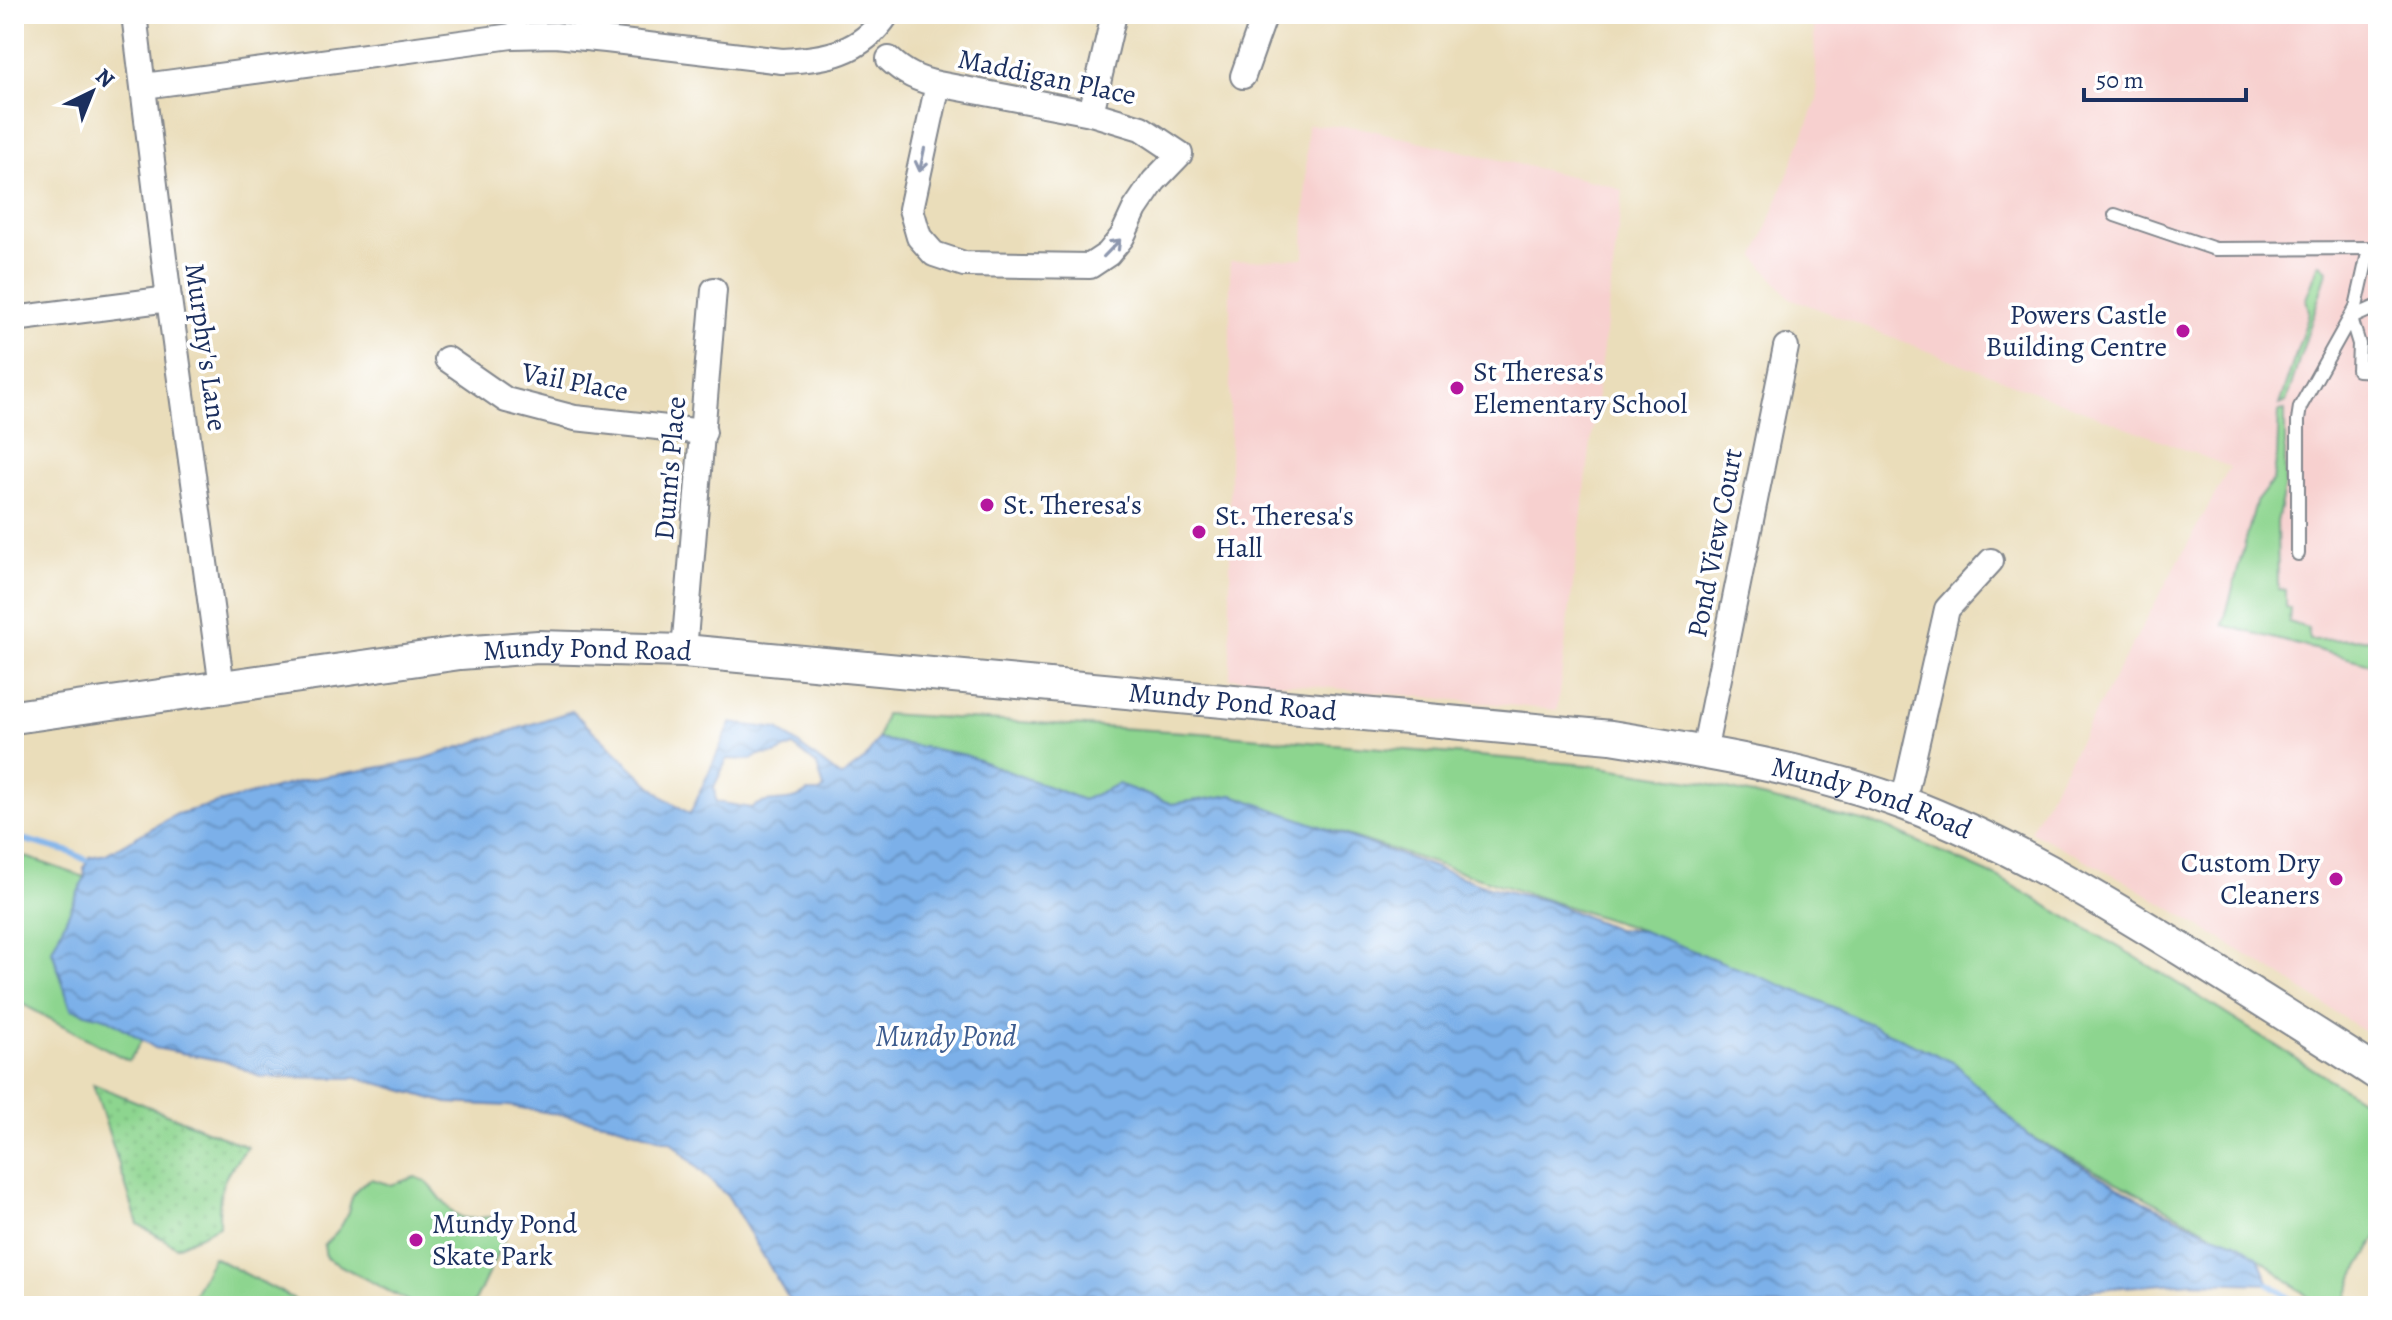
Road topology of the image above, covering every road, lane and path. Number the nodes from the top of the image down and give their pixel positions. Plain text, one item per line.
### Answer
1 (134, 14) edge
2 (887, 14) edge
3 (1114, 14) edge
4 (1265, 14) edge
5 (889, 59) dead end
6 (1243, 76) dead end
7 (938, 84) junction
8 (144, 86) junction
9 (1091, 113) junction
10 (2115, 215) dead end
11 (2374, 248) edge
12 (714, 290) dead end
13 (169, 299) junction
14 (2378, 306) edge
15 (2351, 318) junction
16 (14, 319) edge
17 (1786, 347) dead end
18 (447, 359) dead end
19 (2378, 371) edge
20 (704, 432) junction
21 (2298, 554) dead end
22 (1991, 561) dead end
23 (684, 651) junction
24 (222, 687) junction
25 (14, 717) edge
26 (1704, 752) junction
27 (1903, 803) junction
28 (2378, 1074) edge

1 - 8 street, Murphy's Lane
2 - 8 street
3 - 9 street
4 - 6 street
5 - 7 street, Maddigan Place
7 - 9 street, Maddigan Place
7 -> 9 street, Maddigan Place
8 - 13 street, Murphy's Lane
10 - 11 lane
11 - 15 lane
12 - 20 street, Dunn's Place
13 - 16 street
13 - 24 street, Murphy's Lane
14 - 15 lane
15 - 19 lane
15 - 21 lane
17 - 26 street, Pond View Court
18 - 20 street, Vail Place
20 - 23 street, Dunn's Place
22 - 27 street
23 - 24 street, Mundy Pond Road
23 - 26 street, Mundy Pond Road
24 - 25 street, Mundy Pond Road
26 - 27 street, Mundy Pond Road
27 - 28 street, Mundy Pond Road

